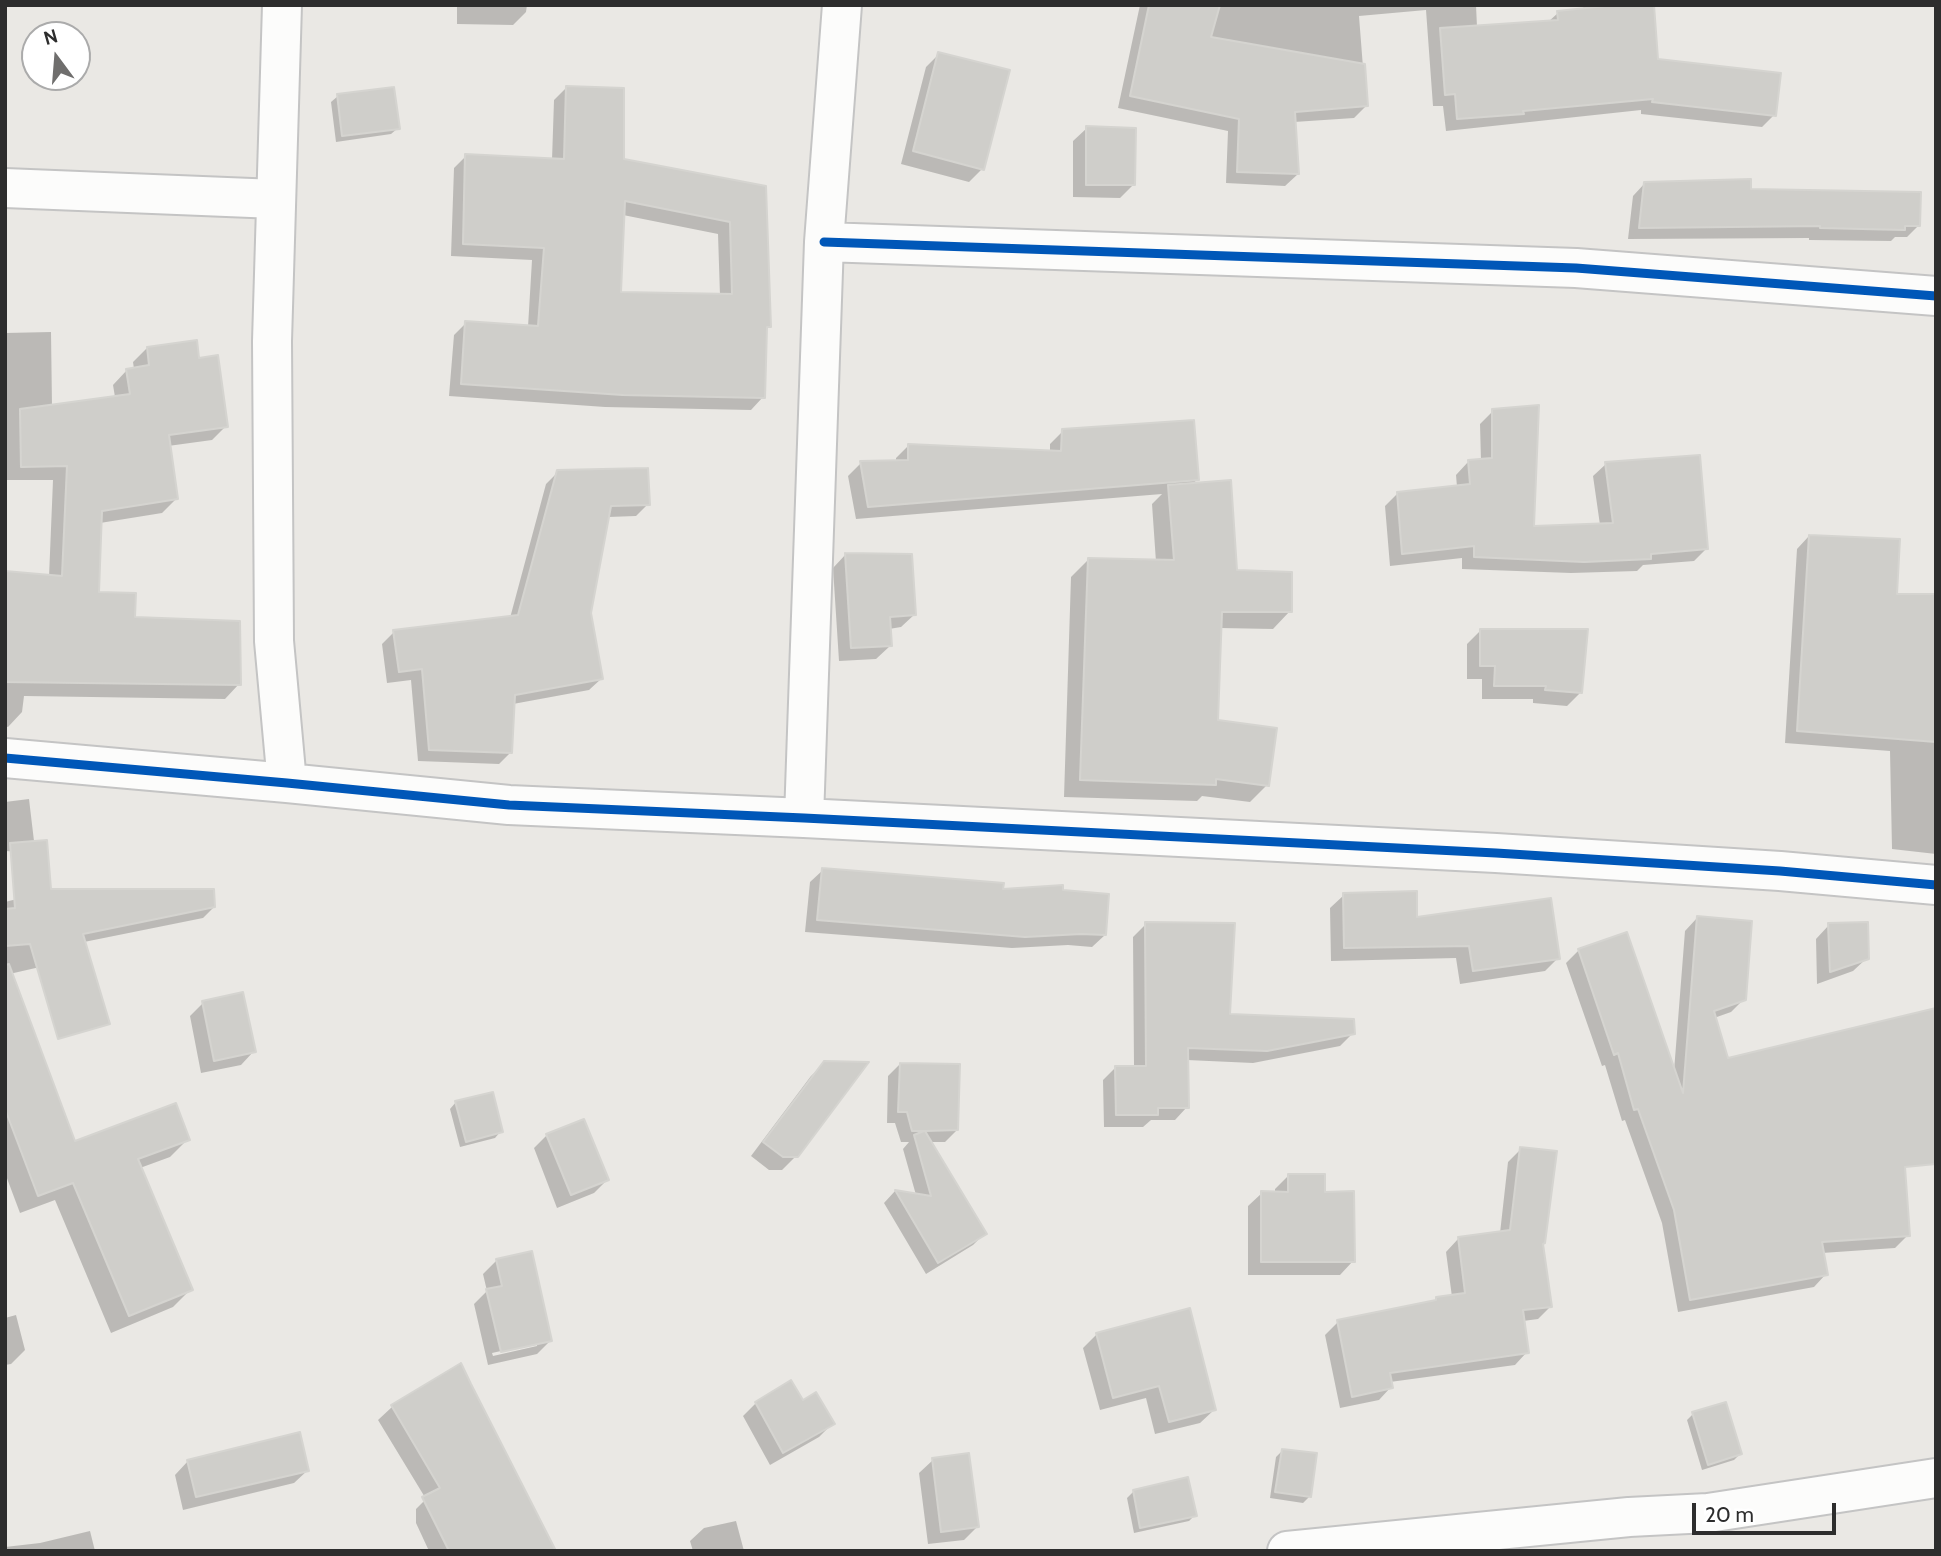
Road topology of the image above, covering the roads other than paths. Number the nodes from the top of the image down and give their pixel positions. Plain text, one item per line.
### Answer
1 (282, 5) edge
2 (842, 5) edge
3 (5, 188) edge
4 (276, 199) junction
5 (824, 242) junction
6 (1936, 296) edge
7 (5, 758) edge
8 (287, 783) junction
9 (804, 818) junction
10 (1936, 885) edge
11 (1936, 1478) edge
12 (1287, 1551) edge

1 - 4 street
2 - 5 street
3 - 4 street
4 - 8 street
5 - 6 street
5 - 9 street
7 - 8 street
8 - 9 street
9 - 10 street
11 - 12 street

